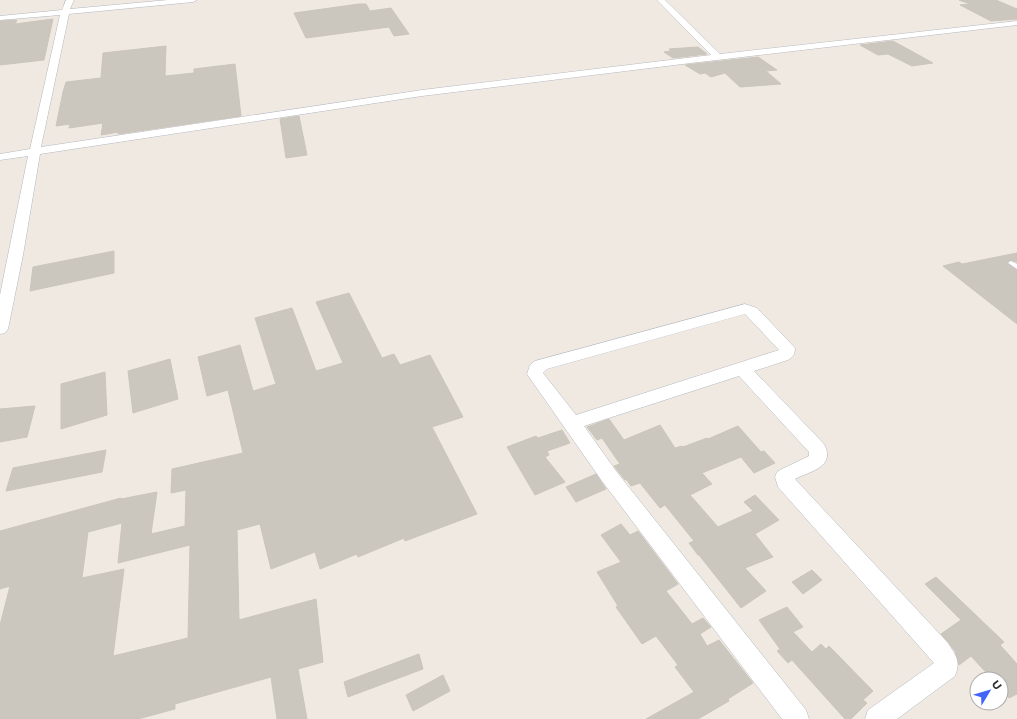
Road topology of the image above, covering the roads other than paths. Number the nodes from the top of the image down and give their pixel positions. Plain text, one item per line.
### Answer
1 (70, 0) edge
2 (193, 0) edge
3 (661, 0) edge
4 (66, 12) junction
5 (0, 18) edge
6 (1017, 23) edge
7 (718, 57) junction
8 (36, 152) junction
9 (0, 157) edge
10 (1011, 263) dead end
11 (1017, 268) edge
12 (0, 329) edge
13 (742, 369) junction
14 (572, 422) junction
15 (797, 719) edge
16 (877, 719) edge

1 - 4 street
2 - 4 street
3 - 7 street
4 - 5 street
4 - 8 street
6 - 7 street
7 - 8 street
8 - 9 street
8 - 12 street
10 - 11 lane
13 - 14 street
13 - 14 street
13 - 16 street
14 - 15 street

